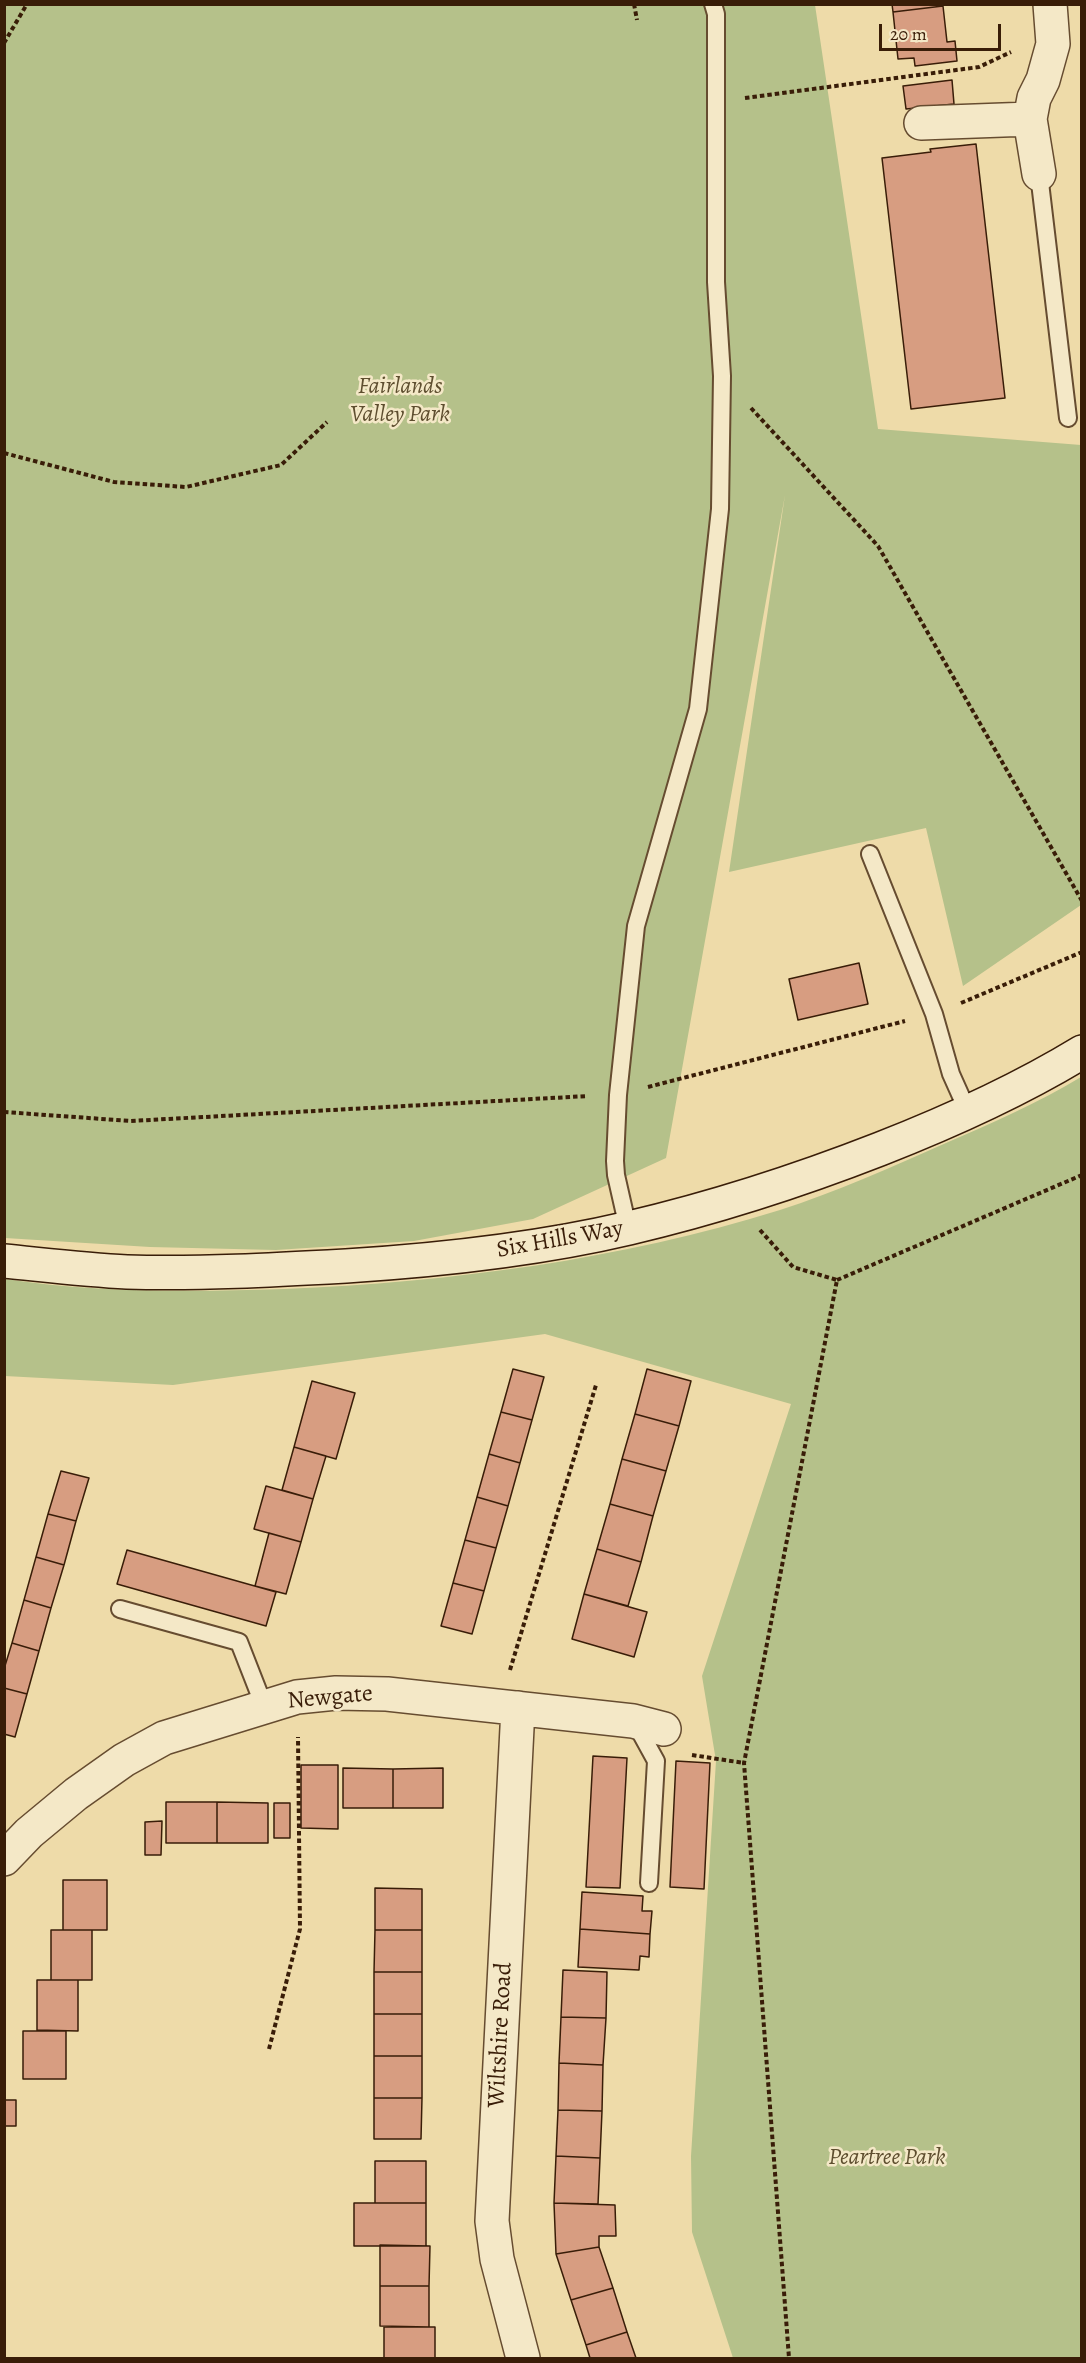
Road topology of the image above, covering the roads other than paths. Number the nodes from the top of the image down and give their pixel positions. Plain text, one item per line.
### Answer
1 (713, 4) edge
2 (1051, 16) edge
3 (1030, 119) junction
4 (921, 123) dead end
5 (1039, 174) joint
6 (1068, 418) dead end
7 (870, 854) dead end
8 (1082, 1053) edge
9 (968, 1112) junction
10 (628, 1228) junction
11 (4, 1261) edge
12 (120, 1609) dead end
13 (264, 1706) junction
14 (509, 1707) junction
15 (649, 1725) joint
16 (4, 1859) edge
17 (649, 1883) dead end
18 (523, 2358) edge

1 - 10 lane
2 - 3 street
3 - 4 street
3 - 5 street
5 - 6 lane
7 - 9 lane
8 - 9 street, Six Hills Way
9 - 10 street, Six Hills Way
10 - 11 street, Six Hills Way
12 - 13 lane
13 - 14 street, Newgate
13 - 16 street, Newgate
14 - 15 street, Newgate
14 - 18 street, Wiltshire Road
15 - 17 lane

